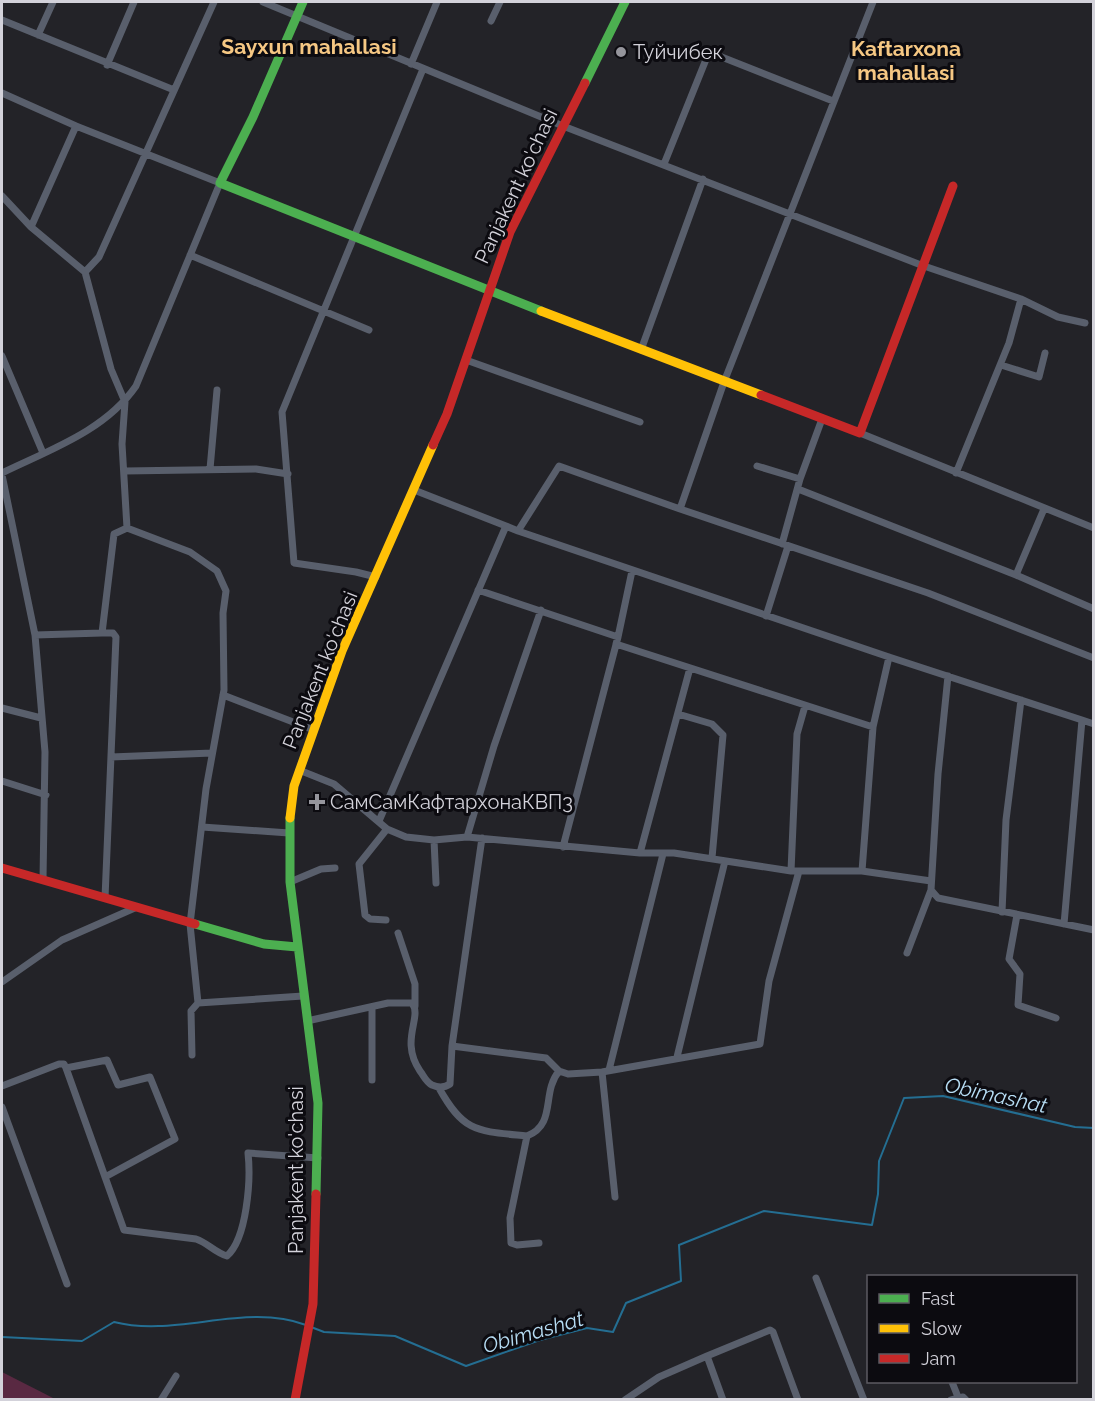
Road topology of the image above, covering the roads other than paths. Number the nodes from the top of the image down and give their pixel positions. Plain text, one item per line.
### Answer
1 (53, 2) edge
2 (134, 2) edge
3 (214, 2) edge
4 (263, 2) edge
5 (303, 2) edge
6 (437, 2) edge
7 (500, 2) edge
8 (625, 2) edge
9 (873, 2) edge
10 (297, 17) junction
11 (2, 20) edge
12 (491, 21) dead end
13 (38, 35) junction
14 (411, 64) junction
15 (107, 65) junction
16 (423, 69) junction
17 (174, 90) junction
18 (2, 93) edge
19 (832, 101) junction
20 (76, 126) junction
21 (563, 126) junction
22 (146, 153) junction
23 (664, 164) junction
24 (703, 179) junction
25 (220, 183) junction
26 (953, 186) dead end
27 (2, 196) edge
28 (790, 214) junction
29 (31, 227) junction
30 (352, 237) junction
31 (190, 255) junction
32 (921, 265) junction
33 (84, 272) junction
34 (488, 290) junction
35 (1021, 299) junction
36 (322, 311) junction
37 (1085, 323) dead end
38 (369, 330) dead end
39 (641, 350) junction
40 (1045, 353) dead end
41 (2, 356) edge
42 (466, 360) junction
43 (1001, 365) junction
44 (724, 382) junction
45 (217, 390) dead end
46 (124, 402) junction
47 (822, 419) junction
48 (640, 422) dead end
49 (860, 433) junction
50 (43, 453) junction
51 (757, 466) dead end
52 (210, 469) junction
53 (125, 471) junction
54 (956, 472) junction
55 (2, 474) edge
56 (288, 474) junction
57 (800, 479) junction
58 (798, 489) junction
59 (414, 490) junction
60 (680, 509) junction
61 (1044, 509) junction
62 (506, 526) junction
63 (127, 528) junction
64 (1094, 528) edge
65 (518, 531) junction
66 (785, 545) junction
67 (632, 571) junction
68 (1016, 575) junction
69 (376, 577) junction
70 (478, 590) junction
71 (1094, 609) edge
72 (541, 610) junction
73 (766, 616) junction
74 (102, 633) junction
75 (35, 636) junction
76 (618, 637) junction
77 (889, 657) junction
78 (1094, 658) edge
79 (690, 668) junction
80 (948, 676) junction
81 (223, 695) junction
82 (1021, 700) junction
83 (805, 706) junction
84 (2, 708) edge
85 (678, 714) junction
86 (41, 718) junction
87 (1082, 720) junction
88 (1094, 724) edge
89 (873, 727) junction
90 (314, 730) junction
91 (212, 753) junction
92 (111, 757) junction
93 (299, 770) junction
94 (2, 781) edge
95 (46, 795) junction
96 (379, 820) junction
97 (202, 827) junction
98 (387, 829) junction
99 (289, 833) junction
100 (467, 837) junction
101 (482, 838) junction
102 (434, 840) junction
103 (563, 847) junction
104 (640, 853) junction
105 (663, 854) junction
106 (712, 858) junction
107 (725, 861) junction
108 (2, 868) edge
109 (335, 868) dead end
110 (795, 871) junction
111 (862, 872) junction
112 (43, 880) junction
113 (931, 881) junction
114 (290, 882) junction
115 (436, 883) dead end
116 (931, 890) junction
117 (105, 898) junction
118 (137, 908) junction
119 (1002, 912) junction
120 (1017, 915) junction
121 (386, 920) dead end
122 (190, 924) junction
123 (1064, 924) junction
124 (1094, 930) edge
125 (398, 933) dead end
126 (297, 947) junction
127 (907, 952) dead end
128 (2, 982) edge
129 (303, 996) junction
130 (198, 1004) junction
131 (415, 1006) junction
132 (372, 1007) junction
133 (1056, 1018) dead end
134 (307, 1021) junction
135 (452, 1046) junction
136 (192, 1055) dead end
137 (677, 1057) junction
138 (66, 1068) junction
139 (559, 1071) junction
140 (606, 1071) junction
141 (372, 1080) dead end
142 (2, 1086) edge
143 (439, 1088) junction
144 (2, 1107) edge
145 (526, 1136) junction
146 (318, 1158) junction
147 (105, 1177) junction
148 (615, 1197) dead end
149 (539, 1243) dead end
150 (816, 1278) dead end
151 (68, 1284) dead end
152 (707, 1356) junction
153 (176, 1376) dead end
154 (952, 1383) edge
155 (958, 1399) edge
156 (161, 1400) edge
157 (295, 1400) edge
158 (625, 1400) edge
159 (723, 1400) edge
160 (798, 1400) edge
161 (864, 1400) edge

1 - 13 street
2 - 15 street
3 - 17 street
4 - 10 street
5 - 10 main road
6 - 14 street
7 - 12 street
8 - 21 main road, Panjakent ko'chasi
9 - 19 street
10 - 14 street
10 - 25 main road
11 - 13 street
13 - 15 street
14 - 16 street
15 - 17 street
16 - 21 street
16 - 30 street
17 - 22 street
18 - 20 street
19 - 23 street
19 - 28 street
20 - 22 street
20 - 29 street
21 - 23 street
21 - 34 main road, Panjakent ko'chasi
22 - 25 street
22 - 33 street
23 - 24 street
24 - 28 street
24 - 39 street
25 - 30 main road
25 - 31 street
26 - 32 main road
27 - 29 street
28 - 32 street
28 - 44 street
29 - 33 street
30 - 34 main road
30 - 36 street
31 - 36 street
31 - 46 street
32 - 35 street
32 - 49 main road
33 - 46 street
34 - 39 main road
34 - 42 main road, Panjakent ko'chasi
35 - 37 street
35 - 43 street
36 - 38 street
36 - 56 street
39 - 44 main road
40 - 43 street
41 - 50 street
42 - 48 street
42 - 59 main road, Panjakent ko'chasi
43 - 54 street
44 - 47 main road
44 - 60 street
45 - 52 street
46 - 50 street
46 - 53 street
47 - 49 main road
47 - 57 street
49 - 54 street
50 - 55 street
51 - 57 street
52 - 53 street
52 - 56 street
53 - 63 street
54 - 61 street
55 - 75 street
56 - 69 street
57 - 58 street
58 - 66 street
58 - 68 street
59 - 62 street
59 - 69 main road, Panjakent ko'chasi
60 - 65 street
60 - 66 street
61 - 64 street
61 - 68 street
62 - 65 street
62 - 70 street
63 - 74 street
63 - 81 street
65 - 67 street
66 - 73 street
66 - 78 street
67 - 73 street
67 - 76 street
68 - 71 street
69 - 90 main road, Panjakent ko'chasi
70 - 72 street
70 - 96 street
72 - 76 street
72 - 100 street
73 - 77 street
74 - 75 street
74 - 92 street
75 - 86 street
76 - 79 street
76 - 103 street
77 - 80 street
77 - 89 street
79 - 83 street
79 - 85 street
80 - 82 street
80 - 113 street
81 - 90 street
81 - 91 street
82 - 87 street
82 - 119 street
83 - 89 street
83 - 110 street
84 - 86 street
85 - 104 street
85 - 106 street
86 - 95 street
87 - 88 street
87 - 123 street
89 - 111 street
90 - 93 main road, Panjakent ko'chasi
91 - 92 street
91 - 97 street
92 - 117 street
93 - 96 street
93 - 99 main road, Panjakent ko'chasi
94 - 95 street
95 - 112 street
96 - 98 street
97 - 99 street
97 - 122 street
98 - 102 street
98 - 121 street
99 - 114 main road, Panjakent ko'chasi
100 - 101 street
100 - 102 street
101 - 103 street
101 - 135 street
102 - 115 street
103 - 104 street
104 - 105 street
105 - 106 street
105 - 140 street
106 - 107 street
107 - 110 street
107 - 137 street
108 - 112 main road
109 - 114 street
110 - 111 street
110 - 137 street
111 - 113 street
112 - 117 main road
113 - 116 street
114 - 126 main road, Panjakent ko'chasi
116 - 119 street
116 - 127 street
117 - 118 main road
118 - 122 main road
118 - 128 street
119 - 120 street
120 - 123 street
120 - 133 street
122 - 126 main road
122 - 130 street
123 - 124 street
125 - 131 street
126 - 129 main road, Panjakent ko'chasi
129 - 130 street
129 - 134 main road, Panjakent ko'chasi
130 - 136 street
131 - 132 street
131 - 143 street
132 - 134 street
132 - 141 street
134 - 146 main road, Panjakent ko'chasi
135 - 139 street
135 - 143 street
137 - 140 street
138 - 142 street
138 - 147 street
138 - 147 street
139 - 140 street
139 - 145 street
140 - 148 street
143 - 145 street
144 - 151 street
145 - 149 street
146 - 147 street
146 - 157 main road, Panjakent ko'chasi
150 - 161 street
152 - 158 street
152 - 159 street
152 - 160 street
153 - 156 street
154 - 155 street

